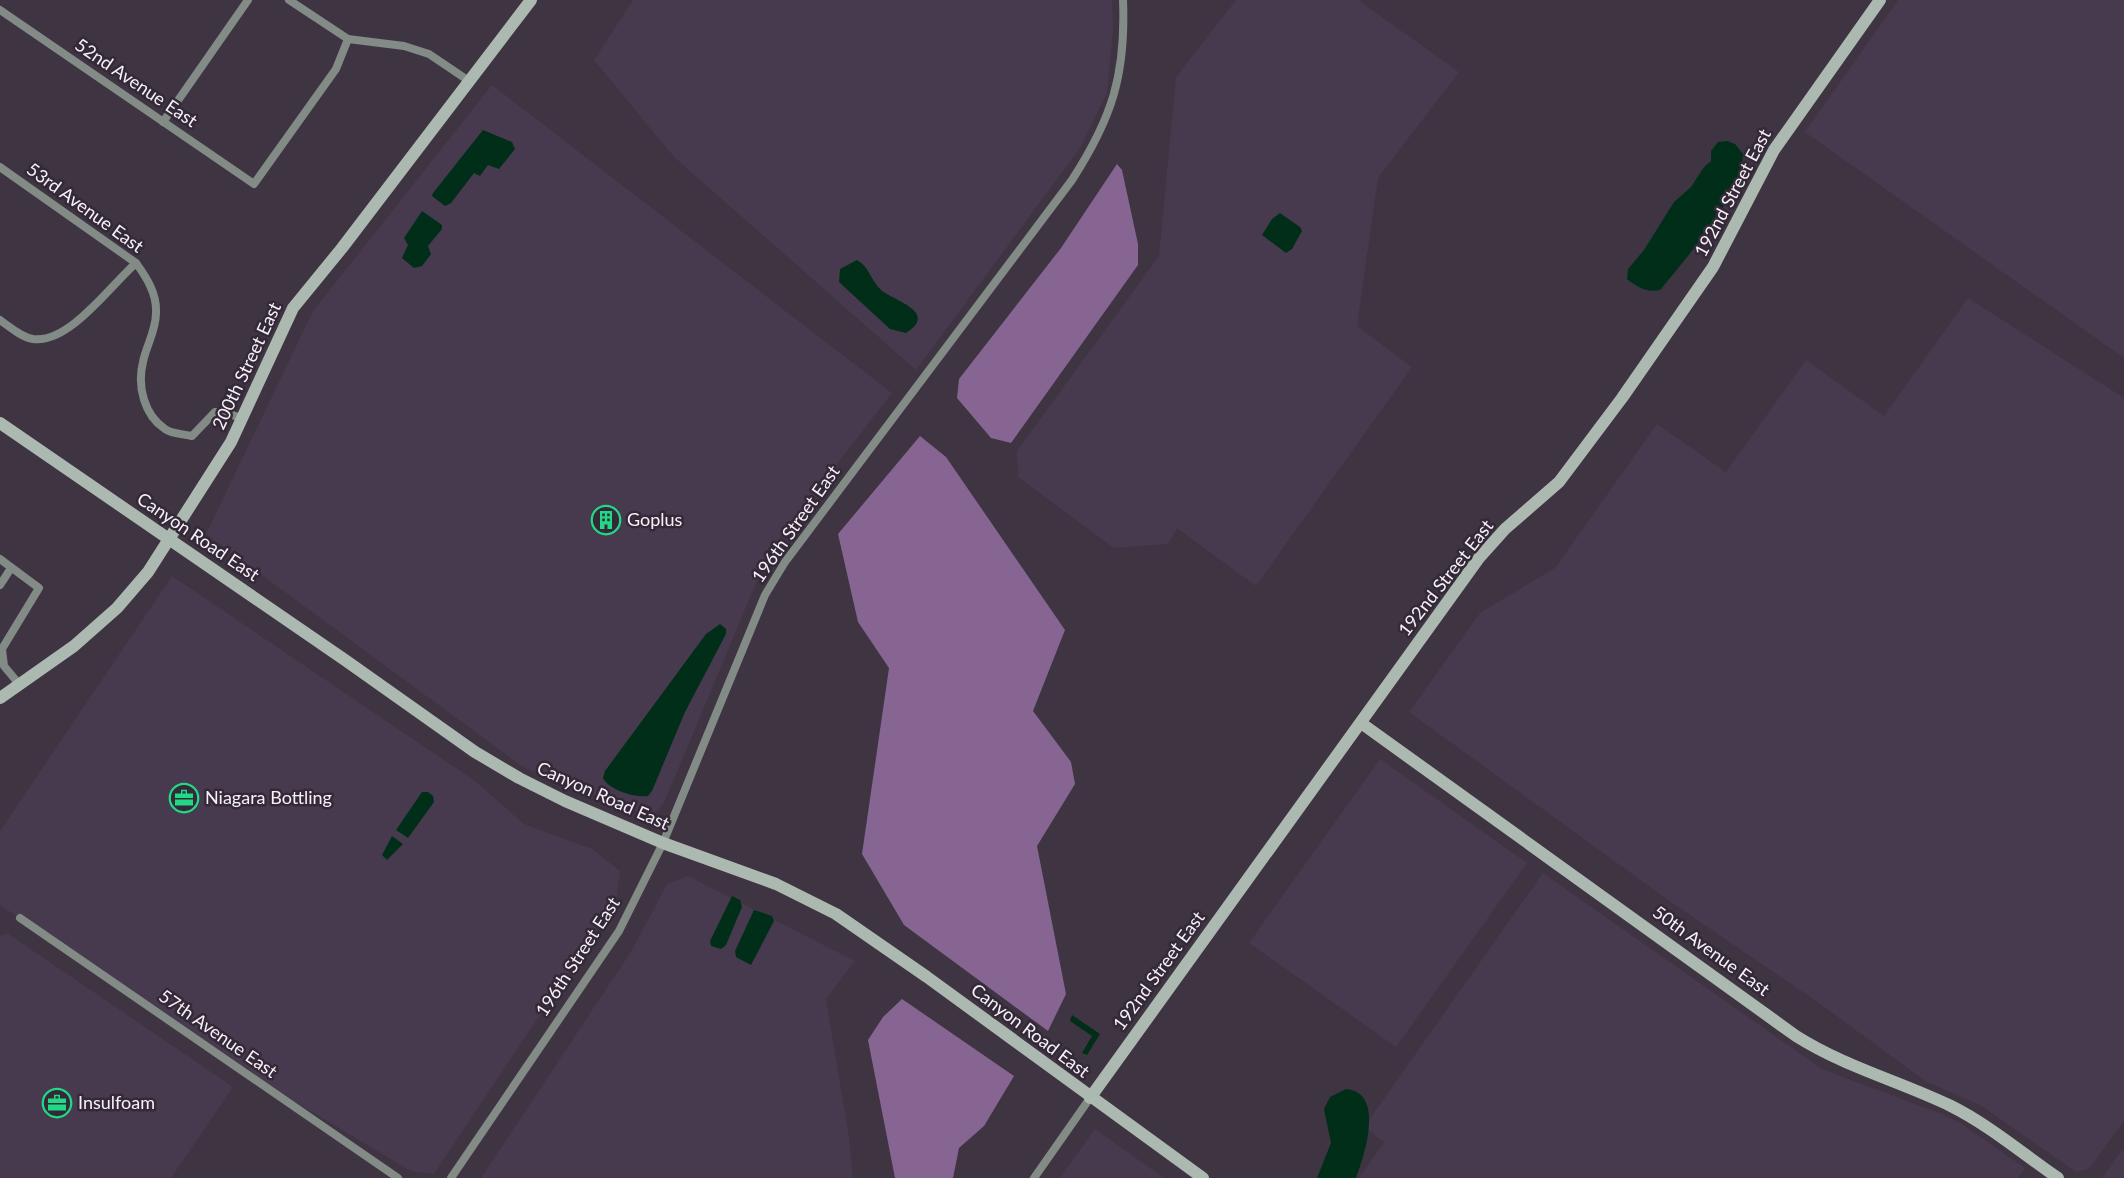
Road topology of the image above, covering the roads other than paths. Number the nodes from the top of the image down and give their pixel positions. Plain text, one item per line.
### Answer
1 (248, 0) edge
2 (289, 0) edge
3 (531, 0) edge
4 (1124, 0) edge
5 (1880, 0) edge
6 (0, 10) edge
7 (348, 39) junction
8 (469, 81) junction
9 (163, 122) junction
10 (0, 167) edge
11 (136, 263) junction
12 (0, 320) edge
13 (243, 419) junction
14 (0, 423) edge
15 (170, 540) junction
16 (0, 559) edge
17 (11, 568) junction
18 (0, 585) edge
19 (19, 684) junction
20 (0, 698) edge
21 (1361, 723) junction
22 (663, 843) junction
23 (20, 918) dead end
24 (1090, 1098) junction
25 (398, 1178) edge
26 (451, 1178) edge
27 (1034, 1178) edge
28 (1203, 1178) edge
29 (2058, 1178) edge

1 - 9 street
2 - 7 street
3 - 8 street, 200th Street East
4 - 22 street, 196th Street East
5 - 21 street, 192nd Street East
6 - 9 street, 52nd Avenue East
7 - 8 street
7 - 9 street, 52nd Avenue East
8 - 13 street, 200th Street East
10 - 11 street, 53rd Avenue East
11 - 12 street
11 - 13 street, 53rd Avenue East
13 - 15 street, 200th Street East
14 - 15 street, Canyon Road East
15 - 19 street, 200th Street East
15 - 22 street, Canyon Road East
16 - 17 street
17 - 18 street
17 - 19 street
19 - 20 street, 200th Street East
21 - 24 street, 192nd Street East
21 - 29 street, 50th Avenue East
22 - 24 street, Canyon Road East
22 - 26 street, 196th Street East
23 - 25 street, 57th Avenue East
24 - 27 street, 192nd Street East
24 - 28 street, Canyon Road East

